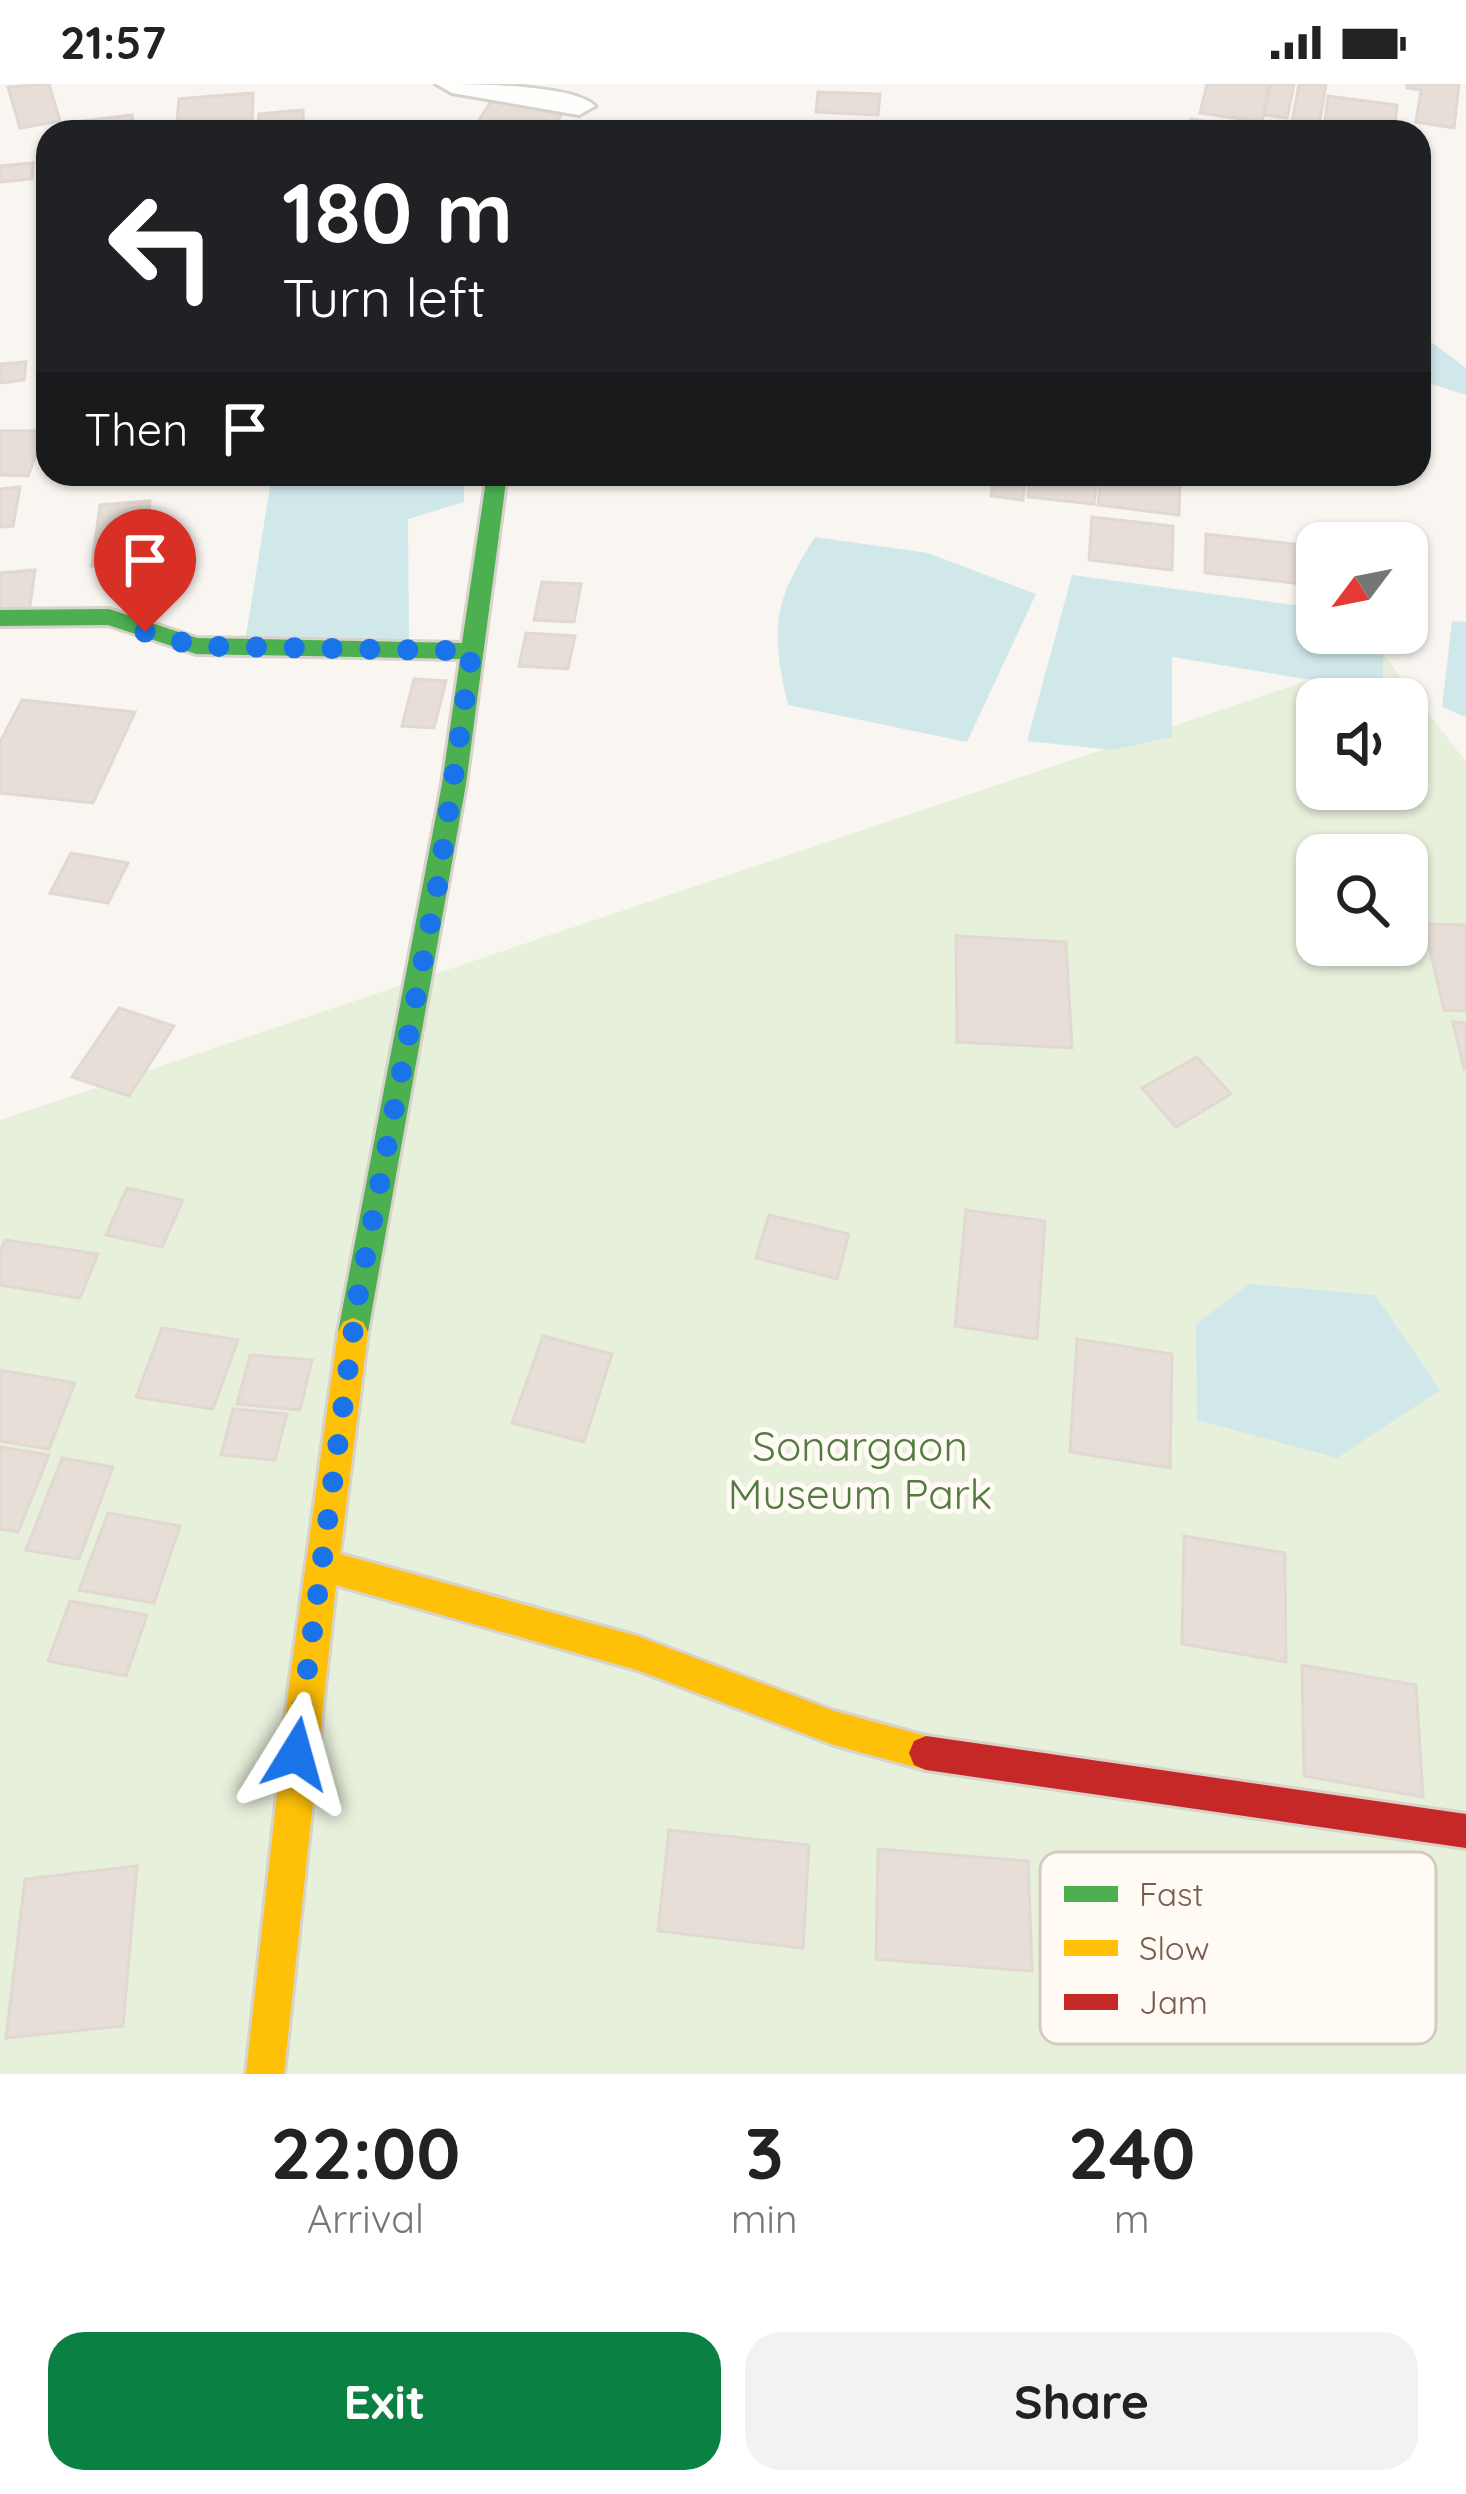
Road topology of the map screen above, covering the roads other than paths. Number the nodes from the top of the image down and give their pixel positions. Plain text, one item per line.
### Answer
1 (452, 84) edge
2 (579, 107) edge
3 (495, 486) edge
4 (0, 618) edge
5 (472, 651) junction
6 (321, 1565) junction
7 (1466, 1831) edge
8 (265, 2074) edge

1 - 2 street
3 - 5 street
4 - 5 street
5 - 6 street
6 - 7 street
6 - 8 street

